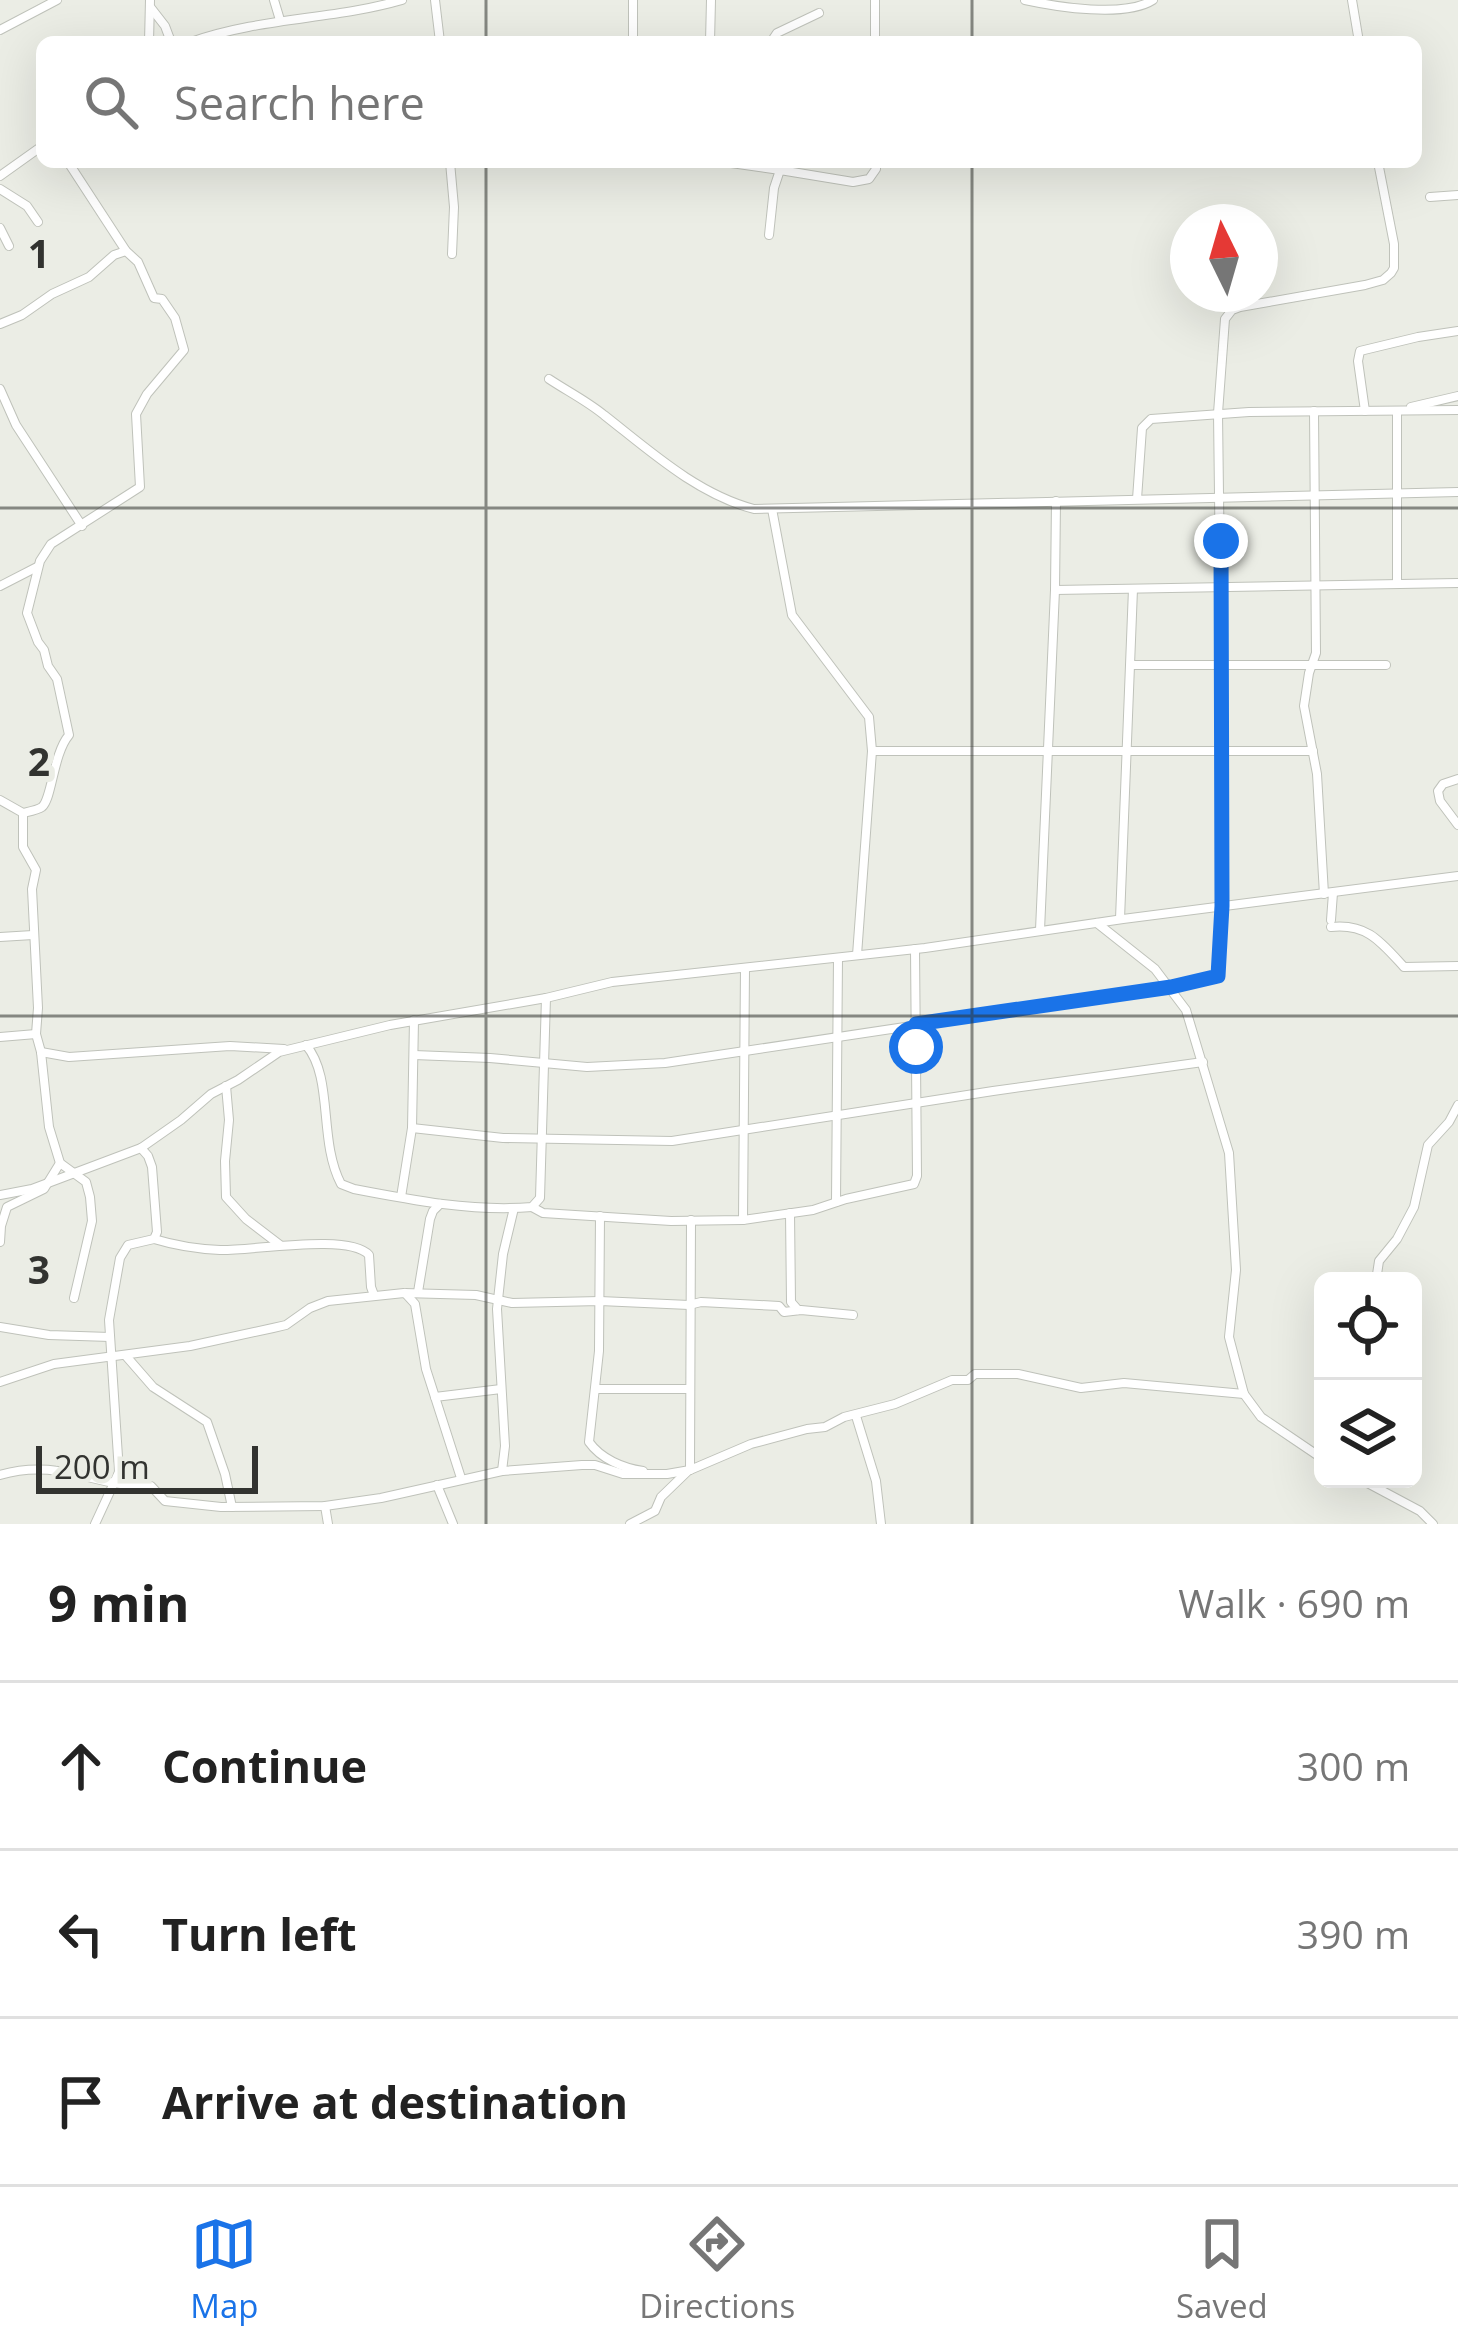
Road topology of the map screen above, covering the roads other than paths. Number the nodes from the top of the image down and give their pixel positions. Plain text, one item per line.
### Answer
1 (57, 0) edge
2 (274, 0) edge
3 (402, 0) edge
4 (435, 0) edge
5 (633, 0) edge
6 (711, 0) edge
7 (875, 0) edge
8 (1025, 0) edge
9 (1153, 0) edge
10 (1352, 0) edge
11 (150, 3) edge
12 (819, 13) dead end
13 (280, 20) junction
14 (0, 30) edge
15 (148, 36) edge
16 (169, 36) edge
17 (210, 36) edge
18 (439, 36) edge
19 (633, 36) edge
20 (710, 36) edge
21 (775, 36) edge
22 (874, 36) edge
23 (1358, 36) edge
24 (36, 150) edge
25 (72, 168) edge
26 (451, 168) edge
27 (782, 168) edge
28 (792, 168) edge
29 (876, 168) edge
30 (1379, 168) edge
31 (0, 176) edge
32 (0, 189) edge
33 (1458, 195) edge
34 (1430, 197) dead end
35 (38, 221) dead end
36 (0, 228) edge
37 (769, 235) dead end
38 (9, 246) dead end
39 (126, 250) junction
40 (452, 254) dead end
41 (0, 323) edge
42 (1458, 332) edge
43 (549, 380) dead end
44 (0, 389) edge
45 (1458, 396) edge
46 (1458, 410) edge
47 (1314, 411) junction
48 (1365, 411) junction
49 (1397, 411) junction
50 (1218, 413) junction
51 (1397, 492) junction
52 (1458, 492) edge
53 (1314, 495) junction
54 (1136, 499) junction
55 (1220, 499) junction
56 (1056, 501) junction
57 (772, 508) junction
58 (82, 526) junction
59 (38, 566) junction
60 (1458, 583) edge
61 (1397, 584) junction
62 (0, 586) edge
63 (1315, 586) junction
64 (1221, 587) junction
65 (1133, 589) junction
66 (1055, 590) junction
67 (1131, 665) junction
68 (1312, 665) junction
69 (1386, 665) dead end
70 (1222, 666) junction
71 (1046, 750) junction
72 (1222, 750) junction
73 (872, 751) junction
74 (1313, 751) junction
75 (1126, 752) junction
76 (1458, 779) edge
77 (0, 800) edge
78 (23, 813) junction
79 (1458, 825) edge
80 (1458, 876) edge
81 (1328, 893) junction
82 (1222, 906) junction
83 (1120, 919) junction
84 (1097, 923) junction
85 (1040, 930) junction
86 (33, 935) junction
87 (0, 937) edge
88 (915, 949) junction
89 (857, 955) junction
90 (838, 958) junction
91 (1458, 967) edge
92 (745, 968) junction
93 (1171, 987) junction
94 (546, 998) junction
95 (414, 1020) junction
96 (916, 1024) junction
97 (36, 1034) junction
98 (0, 1037) edge
99 (837, 1037) junction
100 (306, 1046) junction
101 (289, 1049) junction
102 (41, 1052) junction
103 (744, 1052) junction
104 (414, 1055) junction
105 (1203, 1062) junction
106 (543, 1064) junction
107 (226, 1086) junction
108 (915, 1105) junction
109 (1458, 1106) edge
110 (835, 1117) junction
111 (412, 1129) junction
112 (743, 1131) junction
113 (541, 1138) junction
114 (141, 1148) junction
115 (60, 1163) junction
116 (71, 1174) junction
117 (49, 1182) junction
118 (0, 1195) edge
119 (401, 1197) junction
120 (836, 1202) junction
121 (442, 1203) junction
122 (532, 1207) junction
123 (514, 1208) junction
124 (790, 1214) junction
125 (600, 1216) junction
126 (691, 1220) junction
127 (742, 1220) junction
128 (154, 1239) junction
129 (0, 1242) edge
130 (281, 1246) junction
131 (1377, 1272) edge
132 (404, 1292) junction
133 (418, 1292) junction
134 (374, 1295) junction
135 (74, 1298) dead end
136 (498, 1300) junction
137 (600, 1301) junction
138 (415, 1304) junction
139 (689, 1305) junction
140 (798, 1310) junction
141 (853, 1315) dead end
142 (0, 1327) edge
143 (110, 1337) junction
144 (126, 1356) junction
145 (111, 1358) junction
146 (0, 1382) edge
147 (501, 1389) junction
148 (596, 1389) junction
149 (689, 1389) junction
150 (1244, 1394) junction
151 (435, 1397) junction
152 (856, 1416) junction
153 (1314, 1453) edge
154 (690, 1469) junction
155 (502, 1471) junction
156 (0, 1475) edge
157 (461, 1478) junction
158 (113, 1483) junction
159 (436, 1485) junction
160 (1377, 1488) edge
161 (325, 1506) junction
162 (232, 1507) junction
163 (95, 1524) edge
164 (328, 1524) edge
165 (453, 1524) edge
166 (630, 1524) edge
167 (881, 1524) edge
168 (1433, 1524) edge

1 - 14 street
2 - 13 street
3 - 13 street
4 - 18 street
5 - 19 street
6 - 20 street
7 - 22 street
8 - 9 street
10 - 23 street
11 - 15 street
11 - 16 street
12 - 21 street
13 - 17 street
24 - 31 street
25 - 39 street
26 - 40 street
27 - 37 street
28 - 29 street
30 - 50 street
32 - 35 street
33 - 34 street
36 - 38 street
39 - 41 street
39 - 58 street
42 - 48 street
43 - 57 street
44 - 58 street
45 - 49 street
46 - 49 street
47 - 48 street
47 - 50 street
47 - 53 street
48 - 49 street
49 - 51 street
50 - 54 street
50 - 55 street
51 - 52 street
51 - 53 street
51 - 61 street
53 - 55 street
53 - 63 street
54 - 55 street
54 - 56 street
55 - 64 street
56 - 57 street
56 - 66 street
57 - 73 street
58 - 59 street
59 - 62 street
59 - 78 street
60 - 61 street
61 - 63 street
63 - 64 street
63 - 68 street
64 - 65 street
64 - 70 street
65 - 66 street
65 - 67 street
66 - 71 street
67 - 70 street
67 - 75 street
68 - 69 street
68 - 70 street
68 - 74 street
70 - 72 street
71 - 73 street
71 - 75 street
71 - 85 street
72 - 74 street
72 - 75 street
72 - 82 street
73 - 89 street
74 - 81 street
75 - 83 street
76 - 79 street
77 - 78 street
78 - 86 street
80 - 81 street
81 - 82 street
81 - 91 street
82 - 83 street
82 - 93 street
83 - 84 street
84 - 85 street
84 - 93 street
85 - 88 street
86 - 87 street
86 - 97 street
88 - 89 street
88 - 96 street
89 - 90 street
90 - 92 street
90 - 99 street
92 - 94 street
92 - 103 street
93 - 96 street
93 - 105 street
94 - 95 street
94 - 106 street
95 - 100 street
95 - 104 street
96 - 99 street
96 - 108 street
97 - 98 street
97 - 102 street
99 - 103 street
99 - 110 street
100 - 101 street
100 - 119 street
101 - 102 street
101 - 107 street
102 - 115 street
103 - 106 street
103 - 112 street
104 - 106 street
104 - 111 street
105 - 108 street
105 - 150 street
106 - 113 street
107 - 114 street
107 - 130 street
108 - 110 street
108 - 120 street
109 - 131 street
110 - 112 street
110 - 120 street
111 - 113 street
111 - 119 street
112 - 113 street
112 - 127 street
113 - 122 street
114 - 116 street
114 - 128 street
115 - 116 street
115 - 117 street
116 - 117 street
116 - 135 street
117 - 118 street
117 - 129 street
119 - 121 street
120 - 124 street
121 - 123 street
121 - 133 street
122 - 123 street
122 - 125 street
123 - 136 street
124 - 127 street
124 - 140 street
125 - 126 street
125 - 137 street
126 - 127 street
126 - 139 street
128 - 130 street
128 - 143 street
130 - 134 street
132 - 133 street
132 - 134 street
132 - 138 street
133 - 136 street
133 - 138 street
134 - 144 street
136 - 137 street
136 - 147 street
137 - 139 street
137 - 148 street
138 - 151 street
139 - 140 street
139 - 149 street
140 - 141 street
142 - 143 street
143 - 145 street
144 - 145 street
144 - 162 street
145 - 146 street
145 - 158 street
147 - 151 street
147 - 155 street
148 - 149 street
148 - 154 street
149 - 154 street
150 - 152 street
150 - 153 street
151 - 157 street
152 - 154 street
152 - 167 street
154 - 155 street
154 - 166 street
155 - 157 street
156 - 158 street
157 - 159 street
158 - 162 street
158 - 163 street
159 - 161 street
159 - 165 street
160 - 168 street
161 - 162 street
161 - 164 street

